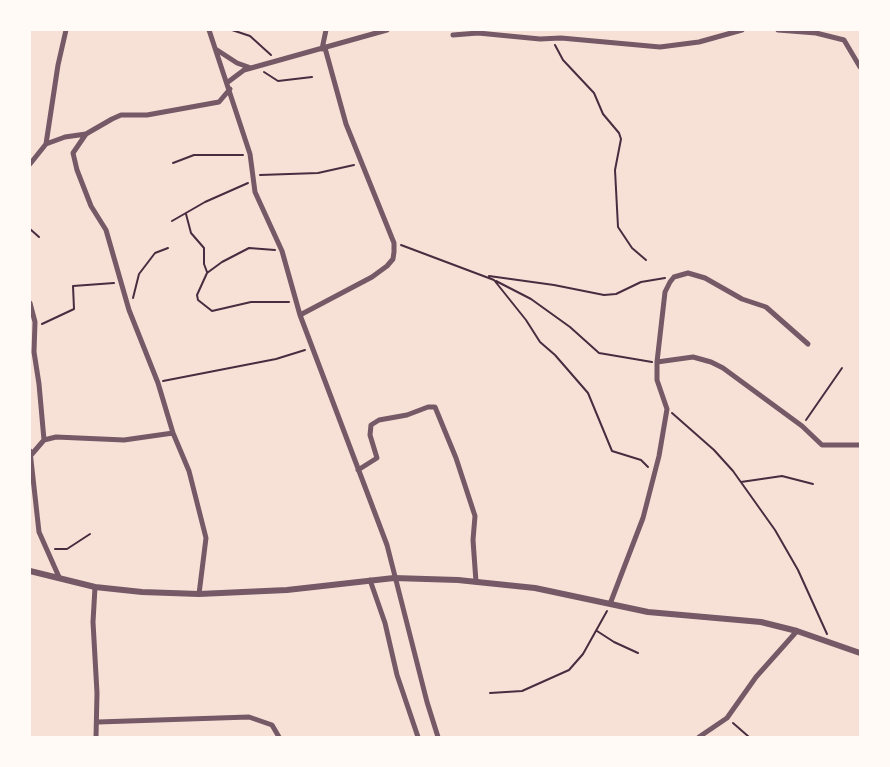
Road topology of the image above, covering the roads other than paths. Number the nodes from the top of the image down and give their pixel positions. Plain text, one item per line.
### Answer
1 (66, 30) edge
2 (210, 30) edge
3 (326, 30) edge
4 (388, 30) edge
5 (742, 30) edge
6 (778, 30) edge
7 (453, 35) dead end
8 (323, 48) junction
9 (216, 49) junction
10 (860, 67) edge
11 (255, 68) junction
12 (228, 82) junction
13 (230, 89) junction
14 (86, 134) junction
15 (46, 144) junction
16 (30, 164) edge
17 (30, 303) edge
18 (300, 316) junction
19 (808, 344) dead end
20 (657, 362) junction
21 (173, 433) junction
22 (44, 440) junction
23 (860, 445) edge
24 (31, 452) edge
25 (358, 470) junction
26 (30, 571) edge
27 (59, 577) junction
28 (394, 578) junction
29 (370, 580) junction
30 (476, 582) junction
31 (95, 587) junction
32 (199, 594) junction
33 (610, 604) junction
34 (797, 631) junction
35 (860, 653) edge
36 (98, 722) junction
37 (96, 737) edge
38 (279, 737) edge
39 (418, 737) edge
40 (438, 737) edge
41 (698, 737) edge

1 - 15 street
2 - 9 street
3 - 8 street
4 - 8 street
5 - 7 street
6 - 10 street
8 - 11 street
8 - 18 street
9 - 11 street
9 - 12 street
11 - 12 street
12 - 13 street
13 - 14 street
13 - 18 street
14 - 15 street
14 - 21 street
15 - 16 street
17 - 22 street
18 - 25 street
19 - 20 street
20 - 23 street
20 - 33 street
21 - 22 street
21 - 32 street
22 - 24 street
24 - 27 street
25 - 28 street
25 - 30 street
26 - 27 street
27 - 31 street
28 - 29 street
28 - 30 street
28 - 40 street
29 - 32 street
29 - 39 street
30 - 33 street
31 - 32 street
31 - 36 street
33 - 34 street
34 - 35 street
34 - 41 street
36 - 37 street
36 - 38 street

